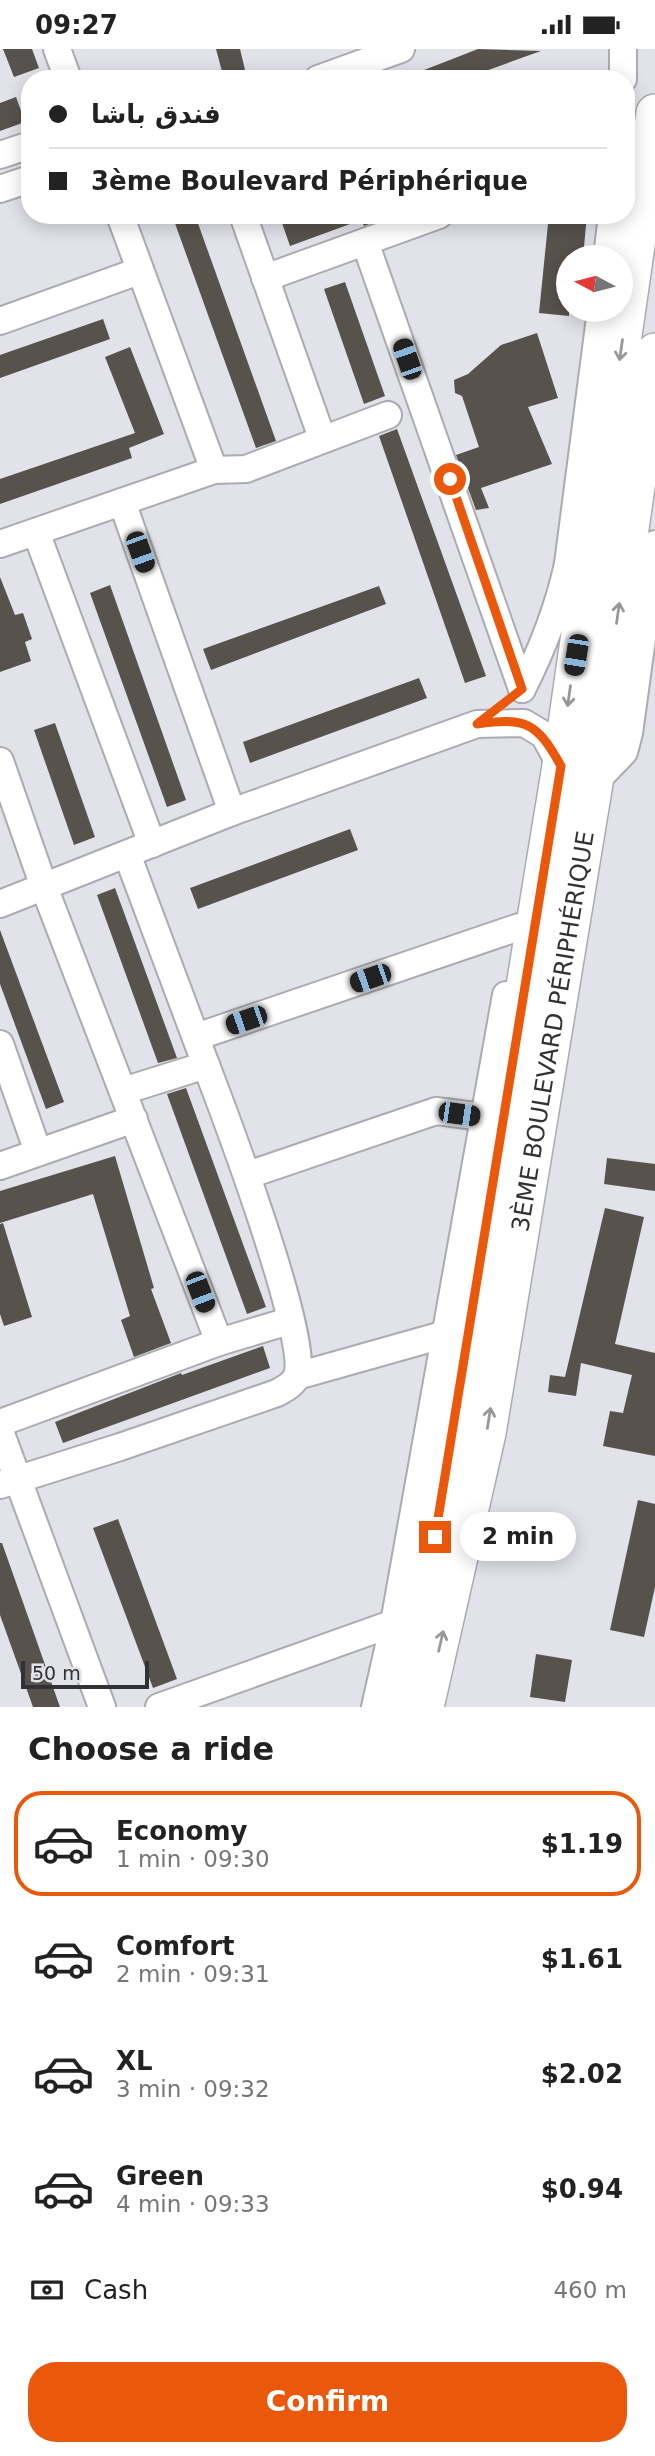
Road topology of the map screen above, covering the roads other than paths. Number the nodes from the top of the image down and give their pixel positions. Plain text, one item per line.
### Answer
1 (57, 49) edge
2 (401, 49) edge
3 (623, 49) edge
4 (344, 59) edge
5 (65, 70) edge
6 (330, 70) edge
7 (623, 70) edge
8 (655, 113) edge
9 (21, 148) edge
10 (0, 155) edge
11 (21, 182) edge
12 (0, 188) edge
13 (130, 224) edge
14 (250, 224) edge
15 (414, 224) edge
16 (611, 224) edge
17 (365, 242) junction
18 (608, 245) edge
19 (139, 271) junction
20 (265, 278) junction
21 (0, 321) edge
22 (599, 322) edge
23 (655, 352) edge
24 (388, 415) dead end
25 (322, 438) junction
26 (214, 470) junction
27 (122, 502) junction
28 (36, 532) junction
29 (0, 544) edge
30 (655, 544) edge
31 (583, 609) junction
32 (522, 689) junction
33 (477, 724) junction
34 (0, 761) edge
35 (561, 766) junction
36 (594, 783) junction
37 (232, 812) junction
38 (152, 845) junction
39 (548, 846) junction
40 (127, 854) junction
41 (44, 887) junction
42 (0, 904) edge
43 (519, 927) junction
44 (196, 1037) junction
45 (0, 1044) edge
46 (206, 1065) junction
47 (123, 1091) junction
48 (483, 1117) junction
49 (134, 1119) junction
50 (38, 1152) junction
51 (0, 1166) edge
52 (248, 1175) junction
53 (289, 1321) junction
54 (446, 1334) junction
55 (219, 1342) junction
56 (297, 1376) junction
57 (0, 1423) edge
58 (0, 1431) edge
59 (9, 1481) edge
60 (394, 1623) junction
61 (102, 1707) edge
62 (159, 1707) edge
63 (375, 1707) edge
64 (394, 1707) edge
65 (425, 1707) edge

1 - 5 street
2 - 4 street
3 - 7 street
4 - 6 street
8 -> 31 highway, 3ÈME BOULEVARD PÉRIPHÉRIQUE
9 - 10 street
11 - 12 street
13 - 19 street
14 - 20 street
15 - 17 street
16 - 18 street
17 - 20 street
17 - 32 street
19 - 21 street
19 - 26 street
20 - 25 street
22 - 32 street
36 -> 23 highway, 3ÈME BOULEVARD PÉRIPHÉRIQUE
24 - 25 street
25 - 26 street
26 - 27 street
27 - 28 street
27 - 37 street
28 - 29 street
28 - 38 street
30 - 36 street
31 - 32 street
31 -> 35 highway, 3ÈME BOULEVARD PÉRIPHÉRIQUE
32 - 33 street
33 - 35 street
33 - 37 street
34 - 41 street
35 - 39 highway, 3ÈME BOULEVARD PÉRIPHÉRIQUE
65 -> 36 highway, 3ÈME BOULEVARD PÉRIPHÉRIQUE
37 - 38 street
38 - 40 street
39 - 43 street
39 - 64 highway, 3ÈME BOULEVARD PÉRIPHÉRIQUE
40 - 41 street
40 - 44 street
41 - 42 street
41 - 47 street
43 - 44 street
43 - 48 street
44 - 46 street
45 - 50 street
46 - 47 street
46 - 52 street
47 - 49 street
48 - 52 street
48 - 54 street
49 - 50 street
49 - 55 street
50 - 51 street
52 - 53 street
53 - 55 street
53 - 56 street
54 - 56 street
54 - 60 street
55 - 57 street
56 - 59 street
58 - 59 street
59 - 61 street
60 - 62 street
60 - 63 street

